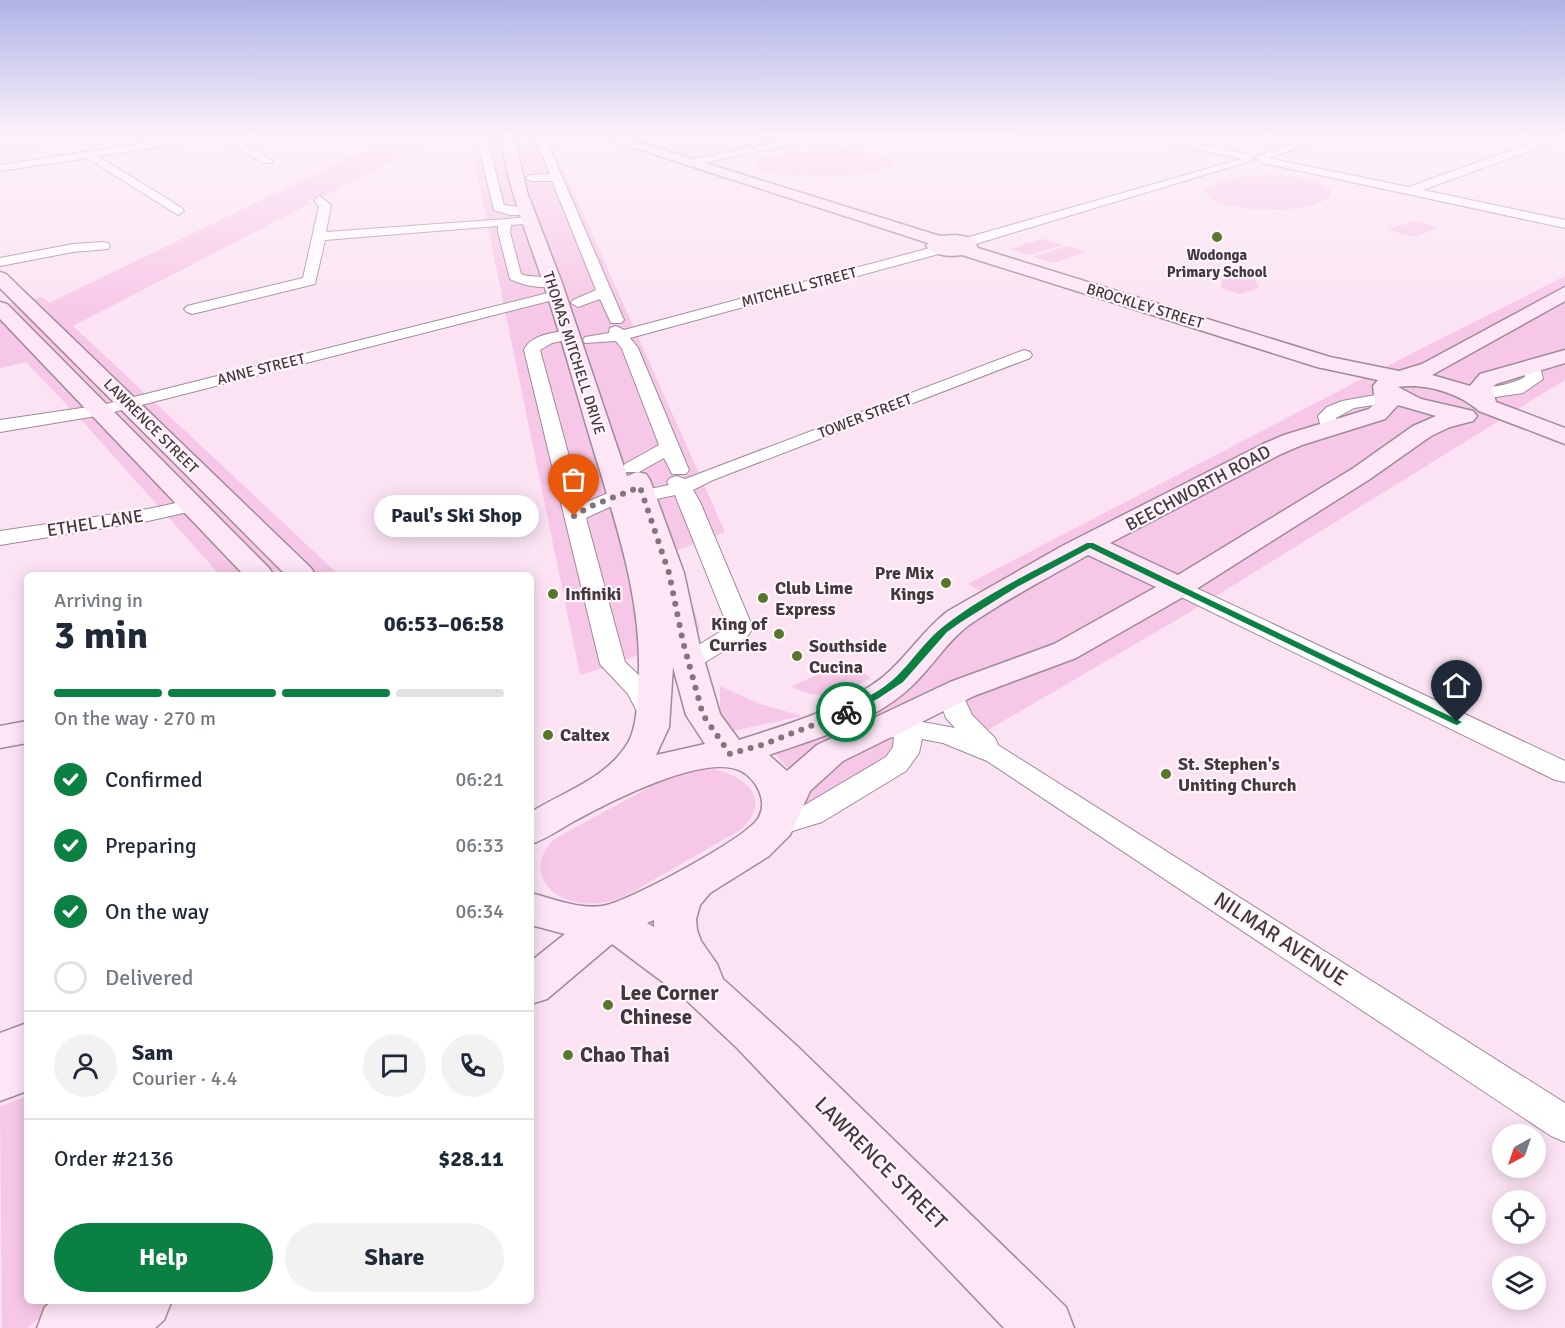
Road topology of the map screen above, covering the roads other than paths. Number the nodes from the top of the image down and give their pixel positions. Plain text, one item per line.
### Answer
1 (156, 197) edge
2 (496, 197) edge
3 (530, 197) edge
4 (564, 197) edge
5 (793, 197) edge
6 (1126, 197) edge
7 (1438, 197) edge
8 (320, 200) dead end
9 (178, 211) dead end
10 (501, 215) junction
11 (534, 217) junction
12 (1565, 224) edge
13 (318, 237) junction
14 (940, 245) junction
15 (103, 246) dead end
16 (966, 246) junction
17 (0, 262) edge
18 (0, 278) edge
19 (605, 292) junction
20 (1565, 293) edge
21 (0, 308) edge
22 (192, 309) dead end
23 (573, 310) junction
24 (618, 329) junction
25 (59, 335) junction
26 (33, 341) junction
27 (1024, 355) dead end
28 (1565, 356) edge
29 (1391, 386) junction
30 (128, 403) junction
31 (1478, 407) junction
32 (102, 410) junction
33 (0, 426) edge
34 (1558, 435) edge
35 (669, 447) junction
36 (627, 470) junction
37 (679, 480) junction
38 (222, 496) junction
39 (190, 506) junction
40 (574, 516) junction
41 (0, 538) edge
42 (1090, 545) junction
43 (257, 572) edge
44 (299, 572) edge
45 (1179, 587) junction
46 (688, 662) junction
47 (951, 694) junction
48 (24, 710) edge
49 (0, 714) edge
50 (653, 717) junction
51 (895, 725) junction
52 (24, 733) edge
53 (0, 737) edge
54 (732, 754) junction
55 (997, 755) junction
56 (1565, 773) edge
57 (534, 797) edge
58 (584, 800) junction
59 (778, 820) junction
60 (534, 828) edge
61 (695, 882) junction
62 (534, 910) edge
63 (610, 922) junction
64 (534, 984) edge
65 (715, 999) junction
66 (24, 1044) edge
67 (0, 1053) edge
68 (24, 1070) edge
69 (0, 1080) edge
70 (1565, 1124) edge
71 (95, 1304) edge
72 (139, 1304) edge
73 (66, 1328) edge
74 (110, 1328) edge
75 (1045, 1328) edge

1 - 9 street
2 - 10 street, THOMAS MITCHELL DRIVE
3 - 11 main road, THOMAS MITCHELL DRIVE
4 - 19 street
5 - 14 main road
6 - 16 street
7 - 12 street
8 - 13 street
10 - 11 street
10 - 11 street
10 - 13 street
10 - 23 street, THOMAS MITCHELL DRIVE
11 - 23 main road, THOMAS MITCHELL DRIVE
13 - 22 street
14 - 16 main road, BROCKLEY STREET
14 - 24 street, MITCHELL STREET
15 - 17 street
16 - 29 main road, BROCKLEY STREET
18 - 25 main road, LAWRENCE STREET
19 - 23 street, THOMAS MITCHELL DRIVE
19 - 24 street
20 - 29 main road, BEECHWORTH ROAD
21 - 26 main road, LAWRENCE STREET
23 - 24 street, MITCHELL STREET
23 - 30 street, ANNE STREET
23 - 36 main road, THOMAS MITCHELL DRIVE
23 - 36 main road, THOMAS MITCHELL DRIVE
23 - 40 street
24 - 35 street
25 - 26 main road
25 - 30 main road, LAWRENCE STREET
26 - 32 main road, LAWRENCE STREET
27 - 37 street, TOWER STREET
28 - 31 main road
29 - 31 main road, BROCKLEY STREET
29 - 42 main road, BEECHWORTH ROAD
30 - 32 street, ANNE STREET
30 - 38 main road, LAWRENCE STREET
31 - 34 main road
31 - 45 main road
32 - 33 street, ANNE STREET
32 - 39 main road, LAWRENCE STREET
35 - 36 street
35 - 37 street
36 - 37 street, TOWER STREET
36 - 40 street
36 - 46 main road, THOMAS MITCHELL DRIVE
36 - 50 main road, THOMAS MITCHELL DRIVE
37 - 46 street
38 - 39 main road
38 - 44 main road, LAWRENCE STREET
39 - 41 street, ETHEL LANE
39 - 43 main road, LAWRENCE STREET
40 - 50 street
42 - 45 main road
42 - 54 main road, BEECHWORTH ROAD
45 - 47 main road
45 - 56 street
46 - 54 main road, THOMAS MITCHELL DRIVE
47 - 51 main road
47 - 55 street, NILMAR AVENUE
48 - 49 main road
50 - 58 main road, THOMAS MITCHELL DRIVE
51 - 55 street, NILMAR AVENUE
51 - 59 main road
52 - 53 main road
54 - 58 main road, BEECHWORTH ROAD
54 - 59 main road
55 - 70 street, NILMAR AVENUE
57 - 58 main road
58 - 60 main road
59 - 61 main road
61 - 63 main road
61 - 65 main road, LAWRENCE STREET
62 - 63 main road
63 - 64 main road
63 - 65 main road, LAWRENCE STREET
65 - 75 main road, LAWRENCE STREET
66 - 67 main road
68 - 69 main road
71 - 73 main road
72 - 74 main road

